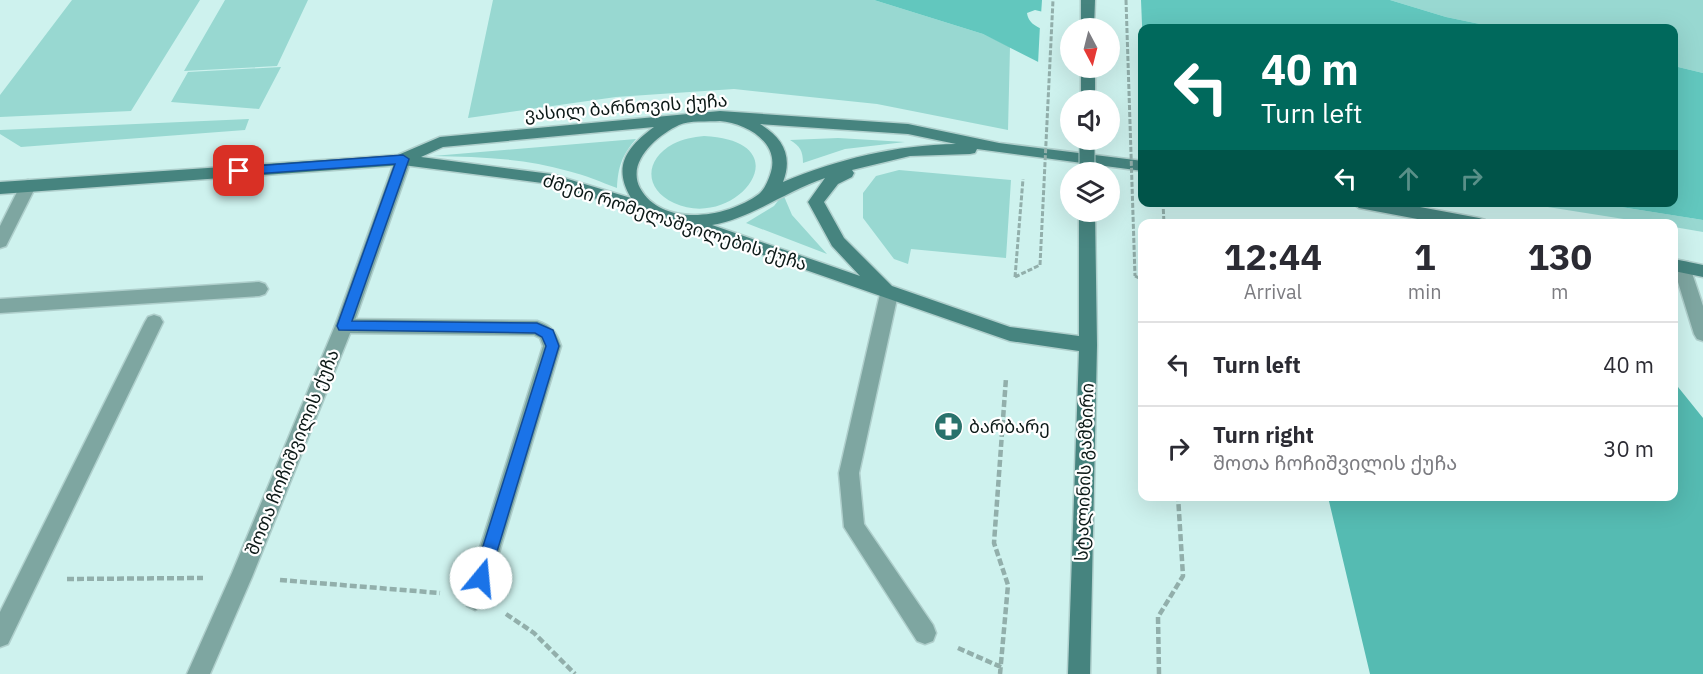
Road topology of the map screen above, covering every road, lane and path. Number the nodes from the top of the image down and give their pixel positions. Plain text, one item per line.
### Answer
1 (1053, 0) edge
2 (1089, 0) edge
3 (1126, 0) edge
4 (1088, 18) edge
5 (720, 116) junction
6 (695, 118) junction
7 (999, 148) junction
8 (1025, 151) junction
9 (403, 159) junction
10 (873, 159) junction
11 (782, 162) junction
12 (1138, 165) edge
13 (800, 181) junction
14 (28, 186) junction
15 (0, 188) edge
16 (768, 194) junction
17 (816, 202) junction
18 (1386, 207) edge
19 (656, 212) junction
20 (677, 219) junction
21 (1452, 219) edge
22 (1086, 222) edge
23 (0, 242) edge
24 (1678, 266) edge
25 (1703, 271) edge
26 (1138, 278) edge
27 (259, 289) dead end
28 (889, 294) junction
29 (0, 306) edge
30 (154, 322) dead end
31 (344, 326) junction
32 (1703, 334) edge
33 (1088, 345) junction
34 (1006, 378) dead end
35 (1178, 501) edge
36 (475, 599) joint
37 (925, 633) joint
38 (0, 636) edge
39 (1001, 667) junction
40 (198, 674) edge
41 (574, 674) edge
42 (1000, 674) edge
43 (1079, 674) edge
44 (1159, 674) edge

1 - 8 path, bridge
2 - 4 street
3 - 26 path, bridge
5 - 6 street, ვასილ ბარნოვის ქუჩა
5 - 7 street, ვასილ ბარნოვის ქუჩა
5 - 11 street
6 - 9 street, ვასილ ბარნოვის ქუჩა
6 - 19 street
7 - 8 street, ვასილ ბარნოვის ქუჩა
7 - 10 street, ვასილ ბარნოვის ქუჩა
8 - 12 street, ვასილ ბარნოვის ქუჩა
9 - 14 street, ძმები რომელაშვილების ქუჩა
9 - 19 street, ძმები რომელაშვილების ქუჩა
9 - 31 street, შოთა ჩოჩიშვილის ქუჩა
10 - 13 street
10 - 17 street
11 - 13 street
11 - 16 street
13 - 16 street
13 - 17 street
14 - 15 street, ძმები რომელაშვილების ქუჩა
14 - 23 street
16 - 20 street
17 - 28 street
18 - 21 street
19 - 20 street, ძმები რომელაშვილების ქუჩა
20 - 28 street, ძმები რომელაშვილების ქუჩა
22 - 33 street, სტალინის გამზირი
24 - 25 street
24 - 32 street
27 - 29 street
28 - 33 street, ძმები რომელაშვილების ქუჩა
28 - 37 street
30 - 38 street
31 - 36 street
31 - 40 street, შოთა ჩოჩიშვილის ქუჩა
33 - 43 street, სტალინის გამზირი
34 - 39 path
35 - 44 path
36 - 41 path
37 - 39 path
39 - 42 path

